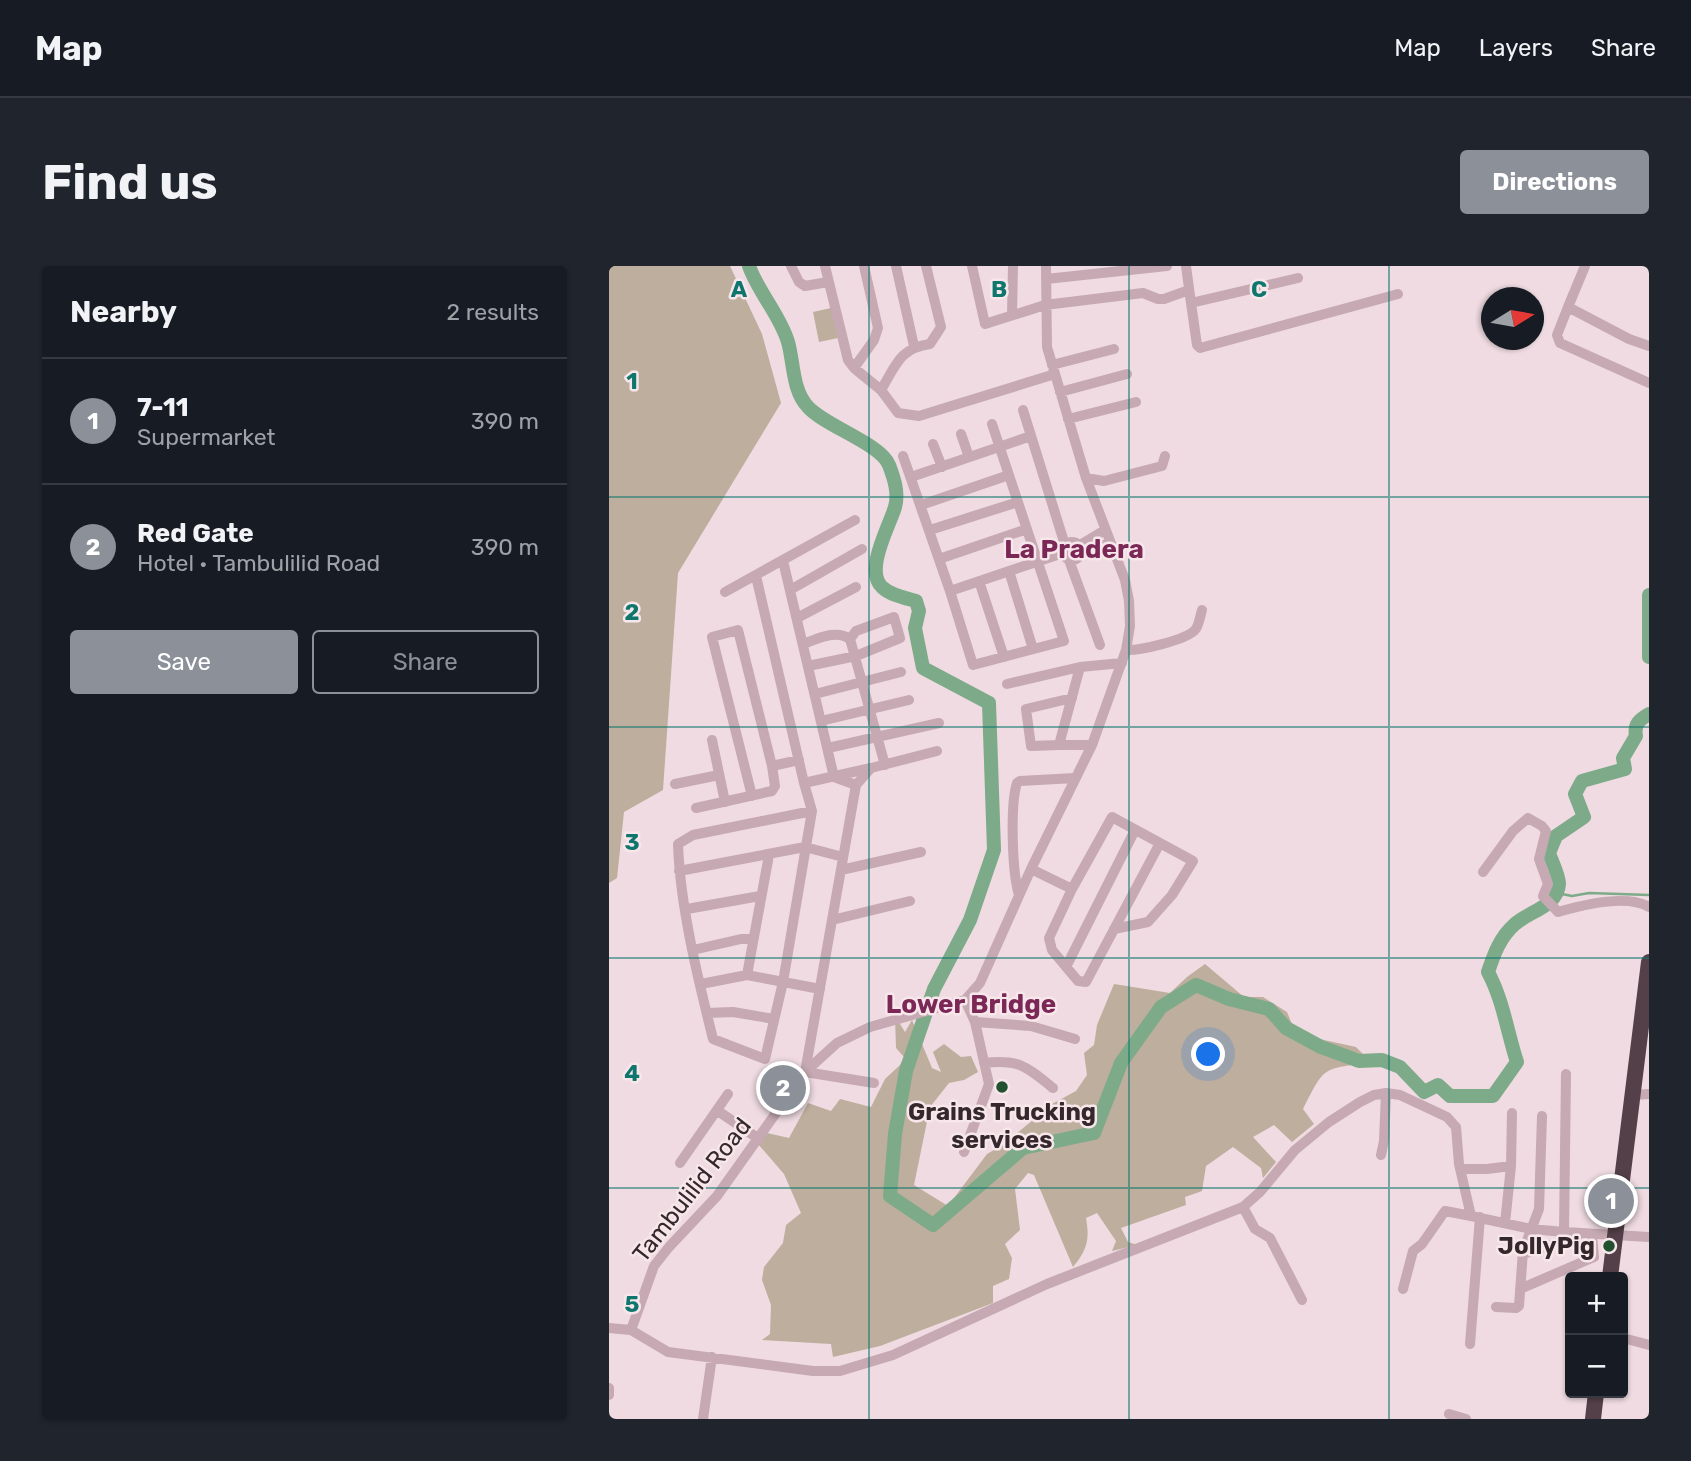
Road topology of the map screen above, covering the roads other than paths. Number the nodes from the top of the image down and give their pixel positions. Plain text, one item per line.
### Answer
1 (791, 266) edge
2 (825, 266) edge
3 (864, 266) edge
4 (896, 266) edge
5 (926, 266) edge
6 (972, 266) edge
7 (1013, 266) edge
8 (1046, 266) edge
9 (1167, 266) edge
10 (1187, 266) edge
11 (1585, 266) edge
12 (1298, 278) dead end
13 (1046, 279) junction
14 (828, 282) junction
15 (1189, 290) junction
16 (1398, 294) dead end
17 (1191, 303) junction
18 (1045, 305) junction
19 (1568, 307) junction
20 (1011, 315) junction
21 (914, 346) junction
22 (1649, 346) edge
23 (1114, 349) dead end
24 (854, 368) junction
25 (1053, 369) junction
26 (1127, 374) dead end
27 (1649, 383) edge
28 (881, 390) junction
29 (1060, 392) junction
30 (1136, 401) dead end
31 (1023, 410) dead end
32 (1068, 419) junction
33 (992, 424) dead end
34 (961, 434) dead end
35 (1031, 436) junction
36 (933, 444) dead end
37 (1000, 446) junction
38 (903, 456) dead end
39 (1165, 456) dead end
40 (968, 457) junction
41 (942, 467) junction
42 (1009, 475) junction
43 (911, 477) junction
44 (1086, 478) junction
45 (1018, 502) junction
46 (921, 505) junction
47 (855, 520) dead end
48 (1027, 529) junction
49 (930, 530) junction
50 (1105, 530) junction
51 (1110, 542) junction
52 (1081, 548) junction
53 (862, 549) dead end
54 (1066, 553) junction
55 (939, 559) junction
56 (783, 561) junction
57 (1038, 561) junction
58 (1009, 571) junction
59 (756, 576) junction
60 (979, 581) junction
61 (856, 587) dead end
62 (790, 590) junction
63 (950, 591) junction
64 (725, 592) dead end
65 (1202, 610) dead end
66 (797, 618) junction
67 (850, 639) junction
68 (803, 643) junction
69 (1100, 645) dead end
70 (1033, 649) junction
71 (1126, 650) junction
72 (856, 656) junction
73 (1004, 657) junction
74 (1122, 663) junction
75 (808, 666) junction
76 (1080, 667) junction
77 (901, 673) dead end
78 (863, 681) junction
79 (1007, 684) dead end
80 (815, 694) junction
81 (1072, 698) junction
82 (909, 700) dead end
83 (871, 710) junction
84 (821, 721) junction
85 (939, 723) dead end
86 (878, 738) junction
87 (712, 740) dead end
88 (1059, 745) junction
89 (1092, 745) junction
90 (828, 748) junction
91 (937, 751) dead end
92 (799, 760) junction
93 (885, 765) junction
94 (772, 766) junction
95 (871, 768) junction
96 (719, 775) junction
97 (834, 777) junction
98 (1075, 779) junction
99 (804, 783) junction
100 (675, 784) dead end
101 (856, 785) junction
102 (752, 796) junction
103 (725, 802) junction
104 (696, 808) dead end
105 (811, 811) junction
106 (1135, 830) junction
107 (1160, 843) junction
108 (805, 848) junction
109 (921, 852) dead end
110 (769, 855) junction
111 (843, 857) junction
112 (1031, 869) junction
113 (841, 870) junction
114 (679, 871) junction
115 (1483, 872) dead end
116 (1072, 889) junction
117 (1019, 895) junction
118 (760, 896) junction
119 (910, 901) dead end
120 (1649, 907) edge
121 (687, 909) junction
122 (832, 920) junction
123 (1114, 929) junction
124 (753, 939) junction
125 (693, 950) junction
126 (1649, 962) edge
127 (1066, 967) junction
128 (747, 975) junction
129 (783, 982) junction
130 (701, 984) junction
131 (820, 989) junction
132 (965, 1000) junction
133 (707, 1013) junction
134 (774, 1020) junction
135 (975, 1021) junction
136 (1075, 1039) dead end
137 (983, 1063) junction
138 (805, 1072) junction
139 (1566, 1074) dead end
140 (874, 1083) dead end
141 (1053, 1088) dead end
142 (1386, 1093) junction
143 (728, 1094) dead end
144 (1642, 1094) edge
145 (718, 1111) junction
146 (1512, 1113) dead end
147 (1542, 1116) dead end
148 (759, 1139) junction
149 (964, 1152) dead end
150 (1381, 1155) dead end
151 (680, 1163) dead end
152 (1511, 1166) junction
153 (1459, 1169) junction
154 (1243, 1207) junction
155 (1476, 1217) junction
156 (1505, 1223) junction
157 (1531, 1228) junction
158 (1564, 1233) junction
159 (1586, 1234) junction
160 (1615, 1236) junction
161 (1649, 1237) edge
162 (1523, 1254) junction
163 (1611, 1272) edge
164 (1403, 1289) dead end
165 (1520, 1289) junction
166 (1302, 1300) dead end
167 (1496, 1307) dead end
168 (609, 1328) edge
169 (631, 1330) junction
170 (1628, 1339) edge
171 (1470, 1344) dead end
172 (1649, 1345) edge
173 (712, 1357) junction
174 (609, 1388) edge
175 (609, 1395) edge
176 (1596, 1398) edge
177 (1449, 1414) dead end
178 (703, 1419) edge
179 (1466, 1419) edge
180 (1593, 1419) edge

1 - 14 street
2 - 14 street
3 - 24 street
4 - 21 street
5 - 21 street
6 - 20 street
7 - 20 street
8 - 13 street
9 - 13 street
10 - 15 street
11 - 19 street
12 - 17 street
13 - 18 street
14 - 24 street
15 - 17 street
15 - 18 street
16 - 17 street
18 - 20 street
18 - 25 street
19 - 22 street
19 - 27 street
21 - 28 street
23 - 25 street
24 - 28 street
25 - 28 street
25 - 29 street
26 - 29 street
29 - 32 street
30 - 32 street
31 - 35 street
32 - 44 street
33 - 37 street
34 - 40 street
35 - 37 street
35 - 54 street
36 - 41 street
37 - 40 street
37 - 42 street
38 - 43 street
39 - 44 street
40 - 41 street
41 - 43 street
42 - 45 street
42 - 46 street
43 - 46 street
44 - 50 street
45 - 48 street
45 - 49 street
46 - 49 street
47 - 56 street
48 - 55 street
48 - 57 street
49 - 55 street
50 - 51 street
50 - 52 street
51 - 52 street
51 - 71 street
52 - 54 street
52 - 54 street
53 - 62 street
54 - 57 street
54 - 69 street
55 - 63 street
56 - 59 street
56 - 62 street
57 - 58 street
57 - 70 street
58 - 60 street
58 - 70 street
59 - 64 street
59 - 92 street
60 - 63 street
60 - 73 street
61 - 66 street
62 - 66 street
63 - 73 street
65 - 71 street
66 - 68 street
67 - 68 street
67 - 72 street
67 - 72 street
68 - 75 street
70 - 73 street
71 - 74 street
72 - 75 street
72 - 78 street
74 - 76 street
74 - 89 street
75 - 80 street
76 - 79 street
76 - 81 street
77 - 78 street
78 - 80 street
78 - 83 street
80 - 84 street
81 - 88 street
81 - 88 street
82 - 83 street
83 - 84 street
83 - 86 street
84 - 90 street
85 - 86 street
86 - 90 street
86 - 93 street
87 - 96 street
88 - 89 street
89 - 98 street
90 - 97 street
91 - 93 street
92 - 94 street
92 - 99 street
93 - 95 street
94 - 102 street
94 - 102 street
95 - 97 street
95 - 101 street
96 - 100 street
96 - 103 street
97 - 99 street
97 - 101 street
98 - 112 street
98 - 117 street
99 - 105 street
101 - 111 street
102 - 103 street
103 - 104 street
105 - 108 street
105 - 114 street
106 - 107 street
106 - 116 street
106 - 127 street
107 - 123 street
107 - 123 street
108 - 110 street
108 - 111 street
108 - 129 street
109 - 113 street
110 - 114 street
110 - 118 street
111 - 113 street
112 - 116 street
112 - 117 street
113 - 122 street
114 - 121 street
115 - 120 street
116 - 127 street
117 - 132 street
118 - 121 street
118 - 124 street
119 - 122 street
121 - 125 street
122 - 131 street
123 - 127 street
124 - 125 street
124 - 128 street
125 - 130 street
126 - 144 highway
128 - 129 street
128 - 130 street
129 - 131 street
129 - 134 street
130 - 133 street
131 - 138 street
132 - 135 street
132 - 138 street, Tambulilid Road
133 - 134 street
133 - 134 street
135 - 136 street
135 - 137 street
137 - 141 street
137 - 149 street
138 - 140 street
138 - 148 street, Tambulilid Road
139 - 158 street
142 - 150 street
142 - 153 street
142 - 154 street
143 - 145 street
144 - 160 highway
145 - 148 street
145 - 151 street
146 - 152 street
147 - 157 street
148 - 169 street, Tambulilid Road
152 - 153 street
152 - 156 street
153 - 155 street
154 - 166 street
154 - 173 street
155 - 156 street
155 - 164 street
155 - 171 street
156 - 157 street
157 - 158 street
157 - 162 street
158 - 159 street
159 - 160 street
159 - 162 street
159 - 165 street
160 - 161 street
160 - 163 highway
162 - 165 street
165 - 167 street
168 - 169 street
169 - 173 street
170 - 172 street
173 - 178 street
174 - 175 street
176 - 180 highway
177 - 179 street

